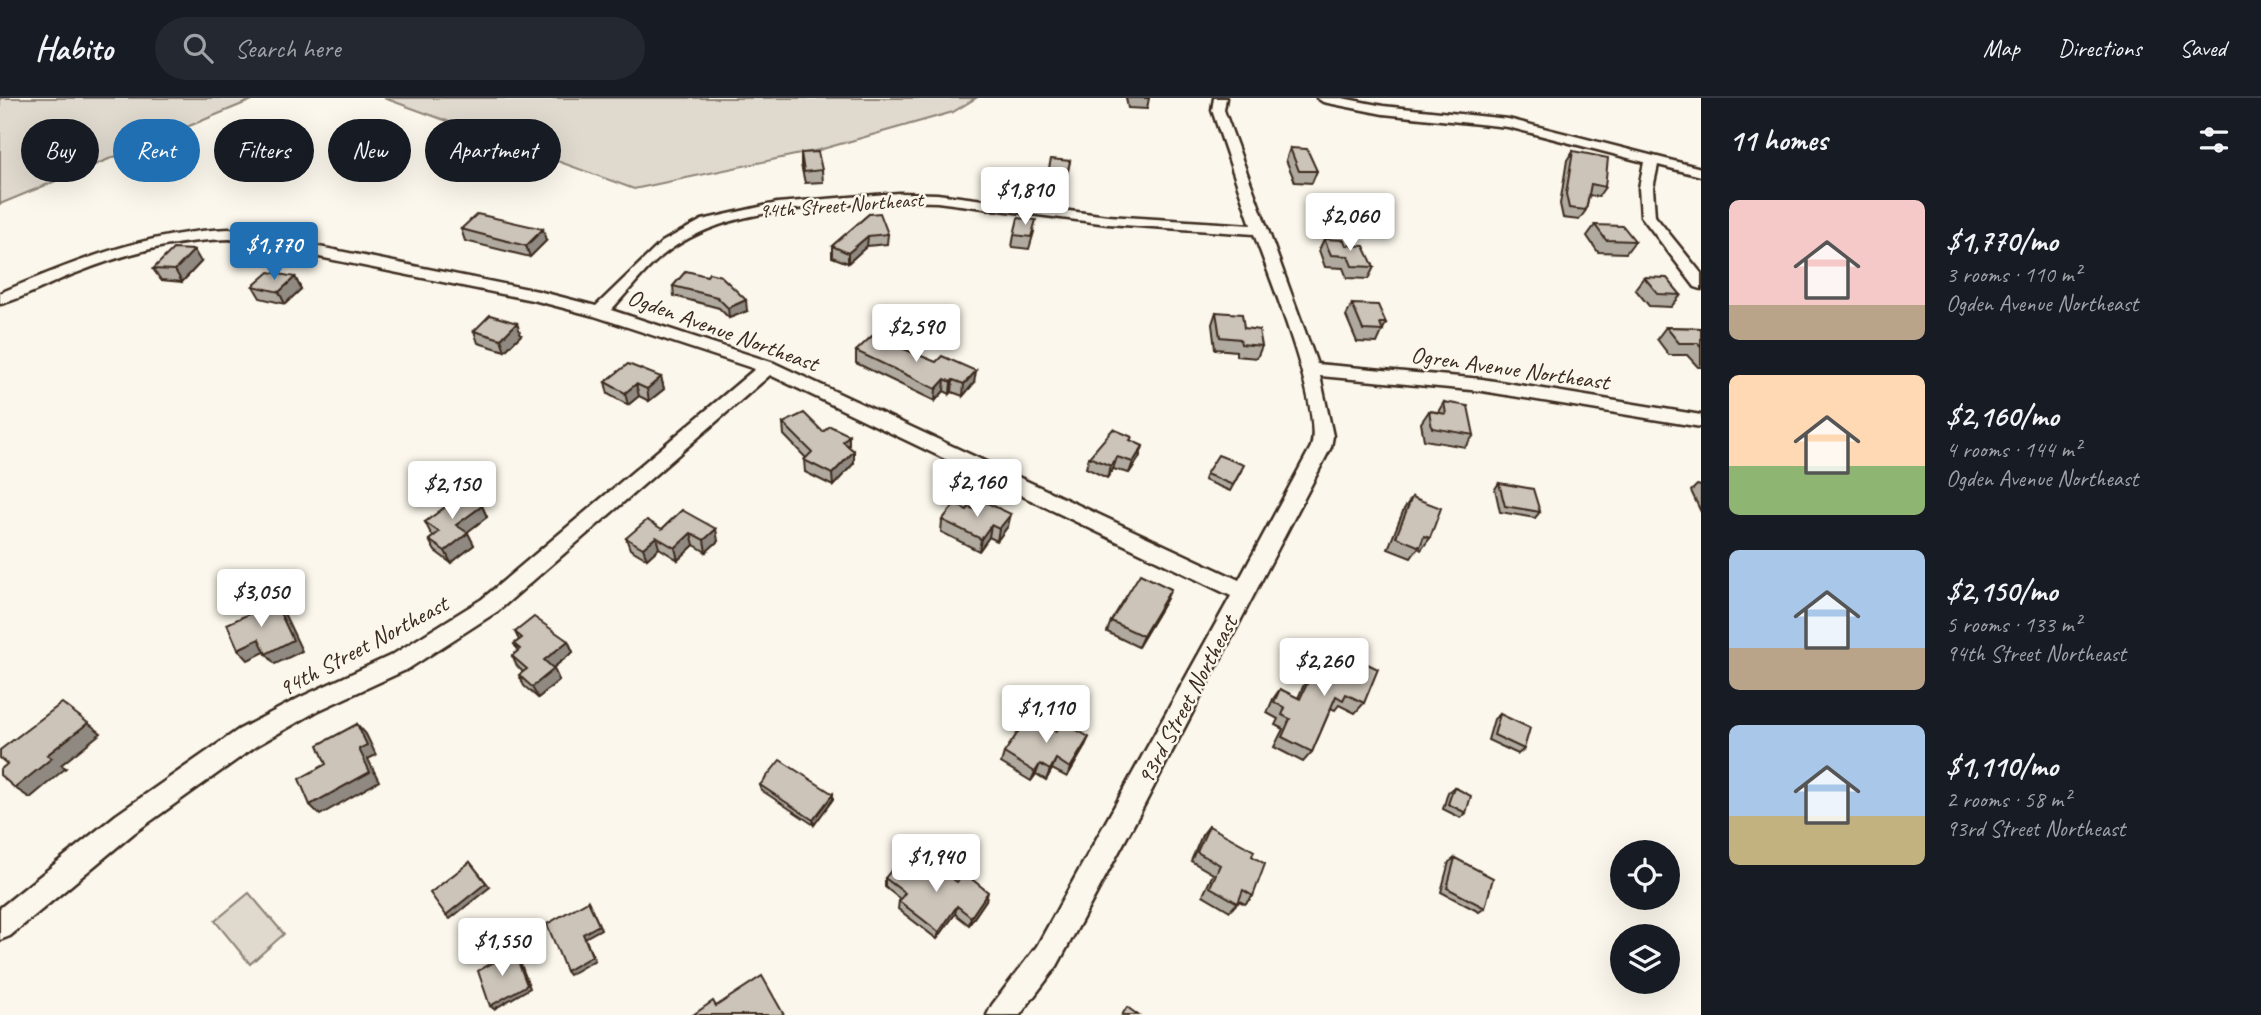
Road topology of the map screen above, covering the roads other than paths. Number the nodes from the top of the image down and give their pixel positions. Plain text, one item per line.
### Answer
1 (1220, 98) edge
2 (1323, 98) edge
3 (1652, 159) junction
4 (1701, 172) edge
5 (1261, 230) junction
6 (1701, 284) edge
7 (0, 299) edge
8 (600, 312) junction
9 (768, 367) junction
10 (1310, 369) junction
11 (1701, 421) edge
12 (1244, 592) junction
13 (0, 926) edge
14 (1002, 1015) edge

1 - 5 street, 93rd Street Northeast
2 - 3 street
3 - 4 street
3 - 6 street
5 - 8 street, 94th Street Northeast
5 - 10 street, 93rd Street Northeast
7 - 8 street, Ogden Avenue Northeast
8 - 9 street, Ogden Avenue Northeast
9 - 12 street, Ogden Avenue Northeast
9 - 13 street, 94th Street Northeast
10 - 11 street, Ogren Avenue Northeast
10 - 12 street, 93rd Street Northeast
12 - 14 street, 93rd Street Northeast

